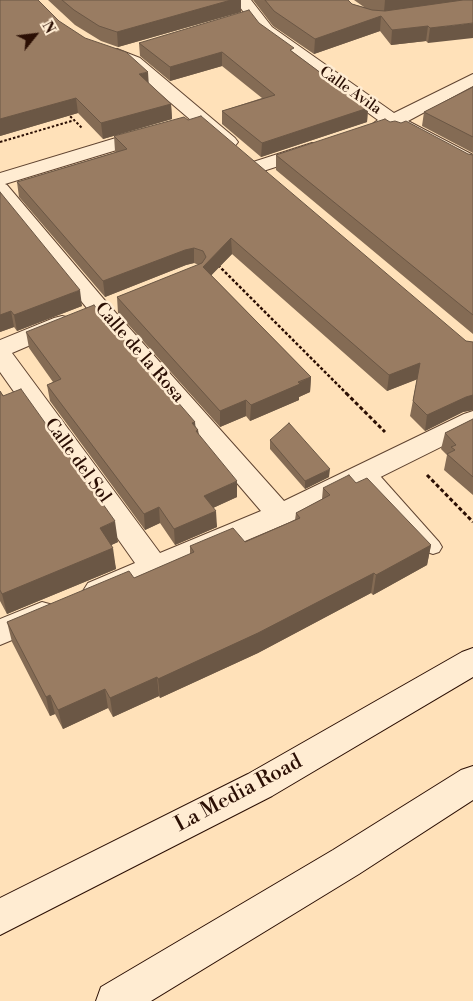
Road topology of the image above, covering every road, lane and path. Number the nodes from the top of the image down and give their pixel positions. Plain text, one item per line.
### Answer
1 (243, 0) edge
2 (254, 15) junction
3 (236, 20) edge
4 (143, 47) edge
5 (473, 79) edge
6 (61, 107) edge
7 (74, 120) junction
8 (394, 121) junction
9 (163, 130) edge
10 (364, 131) edge
11 (87, 133) dead end
12 (0, 142) edge
13 (327, 143) edge
14 (471, 160) edge
15 (257, 167) junction
16 (0, 179) edge
17 (277, 184) edge
18 (0, 189) edge
19 (214, 261) edge
20 (108, 305) junction
21 (0, 349) edge
22 (0, 354) edge
23 (473, 420) edge
24 (390, 438) dead end
25 (367, 472) junction
26 (425, 473) dead end
27 (280, 515) junction
28 (473, 522) edge
29 (433, 547) dead end
30 (154, 567) junction
31 (0, 632) edge
32 (473, 661) edge
33 (473, 781) edge
34 (0, 917) edge
35 (115, 1001) edge

1 - 2 street, Calle Avila
2 - 3 street
2 - 8 street, Calle Avila
4 - 15 street
5 - 8 street
6 - 7 path
7 - 11 path
7 - 12 path
8 - 10 street
8 - 14 street, Calle Avila
9 - 16 street
13 - 15 street
15 - 17 street
18 - 20 street, Calle de la Rosa
19 - 24 path
20 - 21 street
20 - 27 street, Calle de la Rosa
22 - 30 street, Calle del Sol
23 - 25 street
25 - 27 street
25 - 29 lane
26 - 28 path
27 - 30 street
30 - 31 street
32 - 34 street, La Media Road
33 - 35 street

